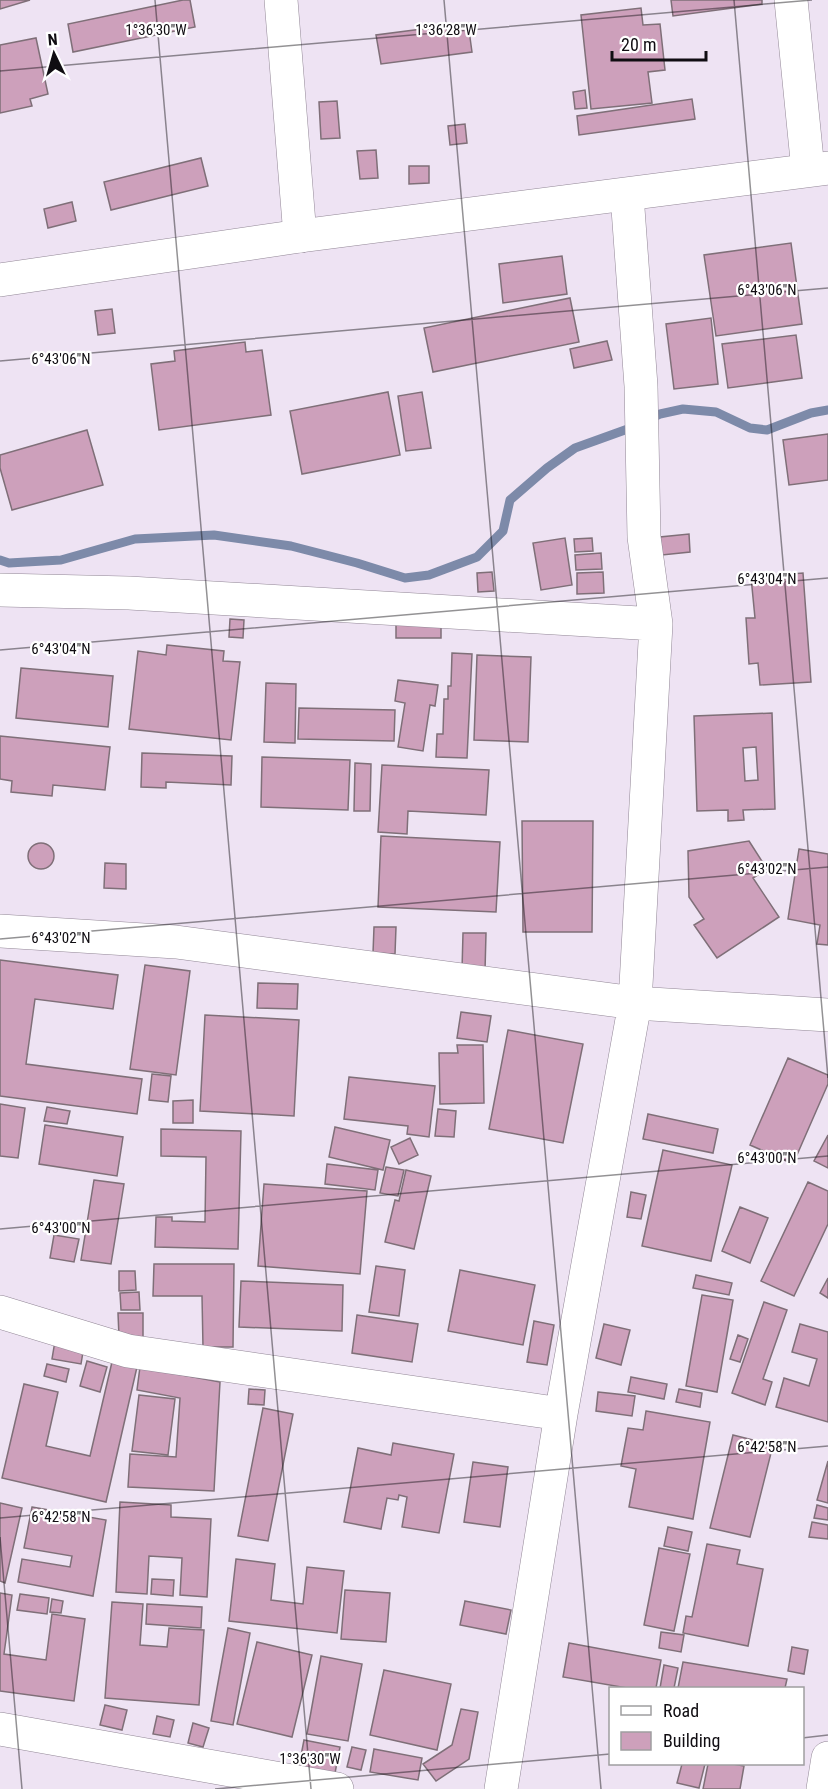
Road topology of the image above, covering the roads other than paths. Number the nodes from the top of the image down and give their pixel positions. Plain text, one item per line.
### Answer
1 (280, 0) edge
2 (791, 0) edge
3 (818, 169) edge
4 (627, 195) junction
5 (300, 236) junction
6 (0, 280) edge
7 (0, 590) edge
8 (656, 624) junction
9 (0, 931) edge
10 (634, 1003) junction
11 (828, 1015) edge
12 (0, 1311) edge
13 (561, 1414) junction
14 (0, 1729) edge
15 (828, 1758) edge
16 (338, 1789) edge
17 (501, 1789) edge
18 (823, 1789) edge

1 - 5 street
2 - 3 street
3 - 4 street
4 - 5 street
4 - 8 street
5 - 6 street
7 - 8 street
8 - 10 street
9 - 10 street
10 - 11 street
10 - 13 street
12 - 13 street
13 - 17 street
14 - 16 street
15 - 18 street

